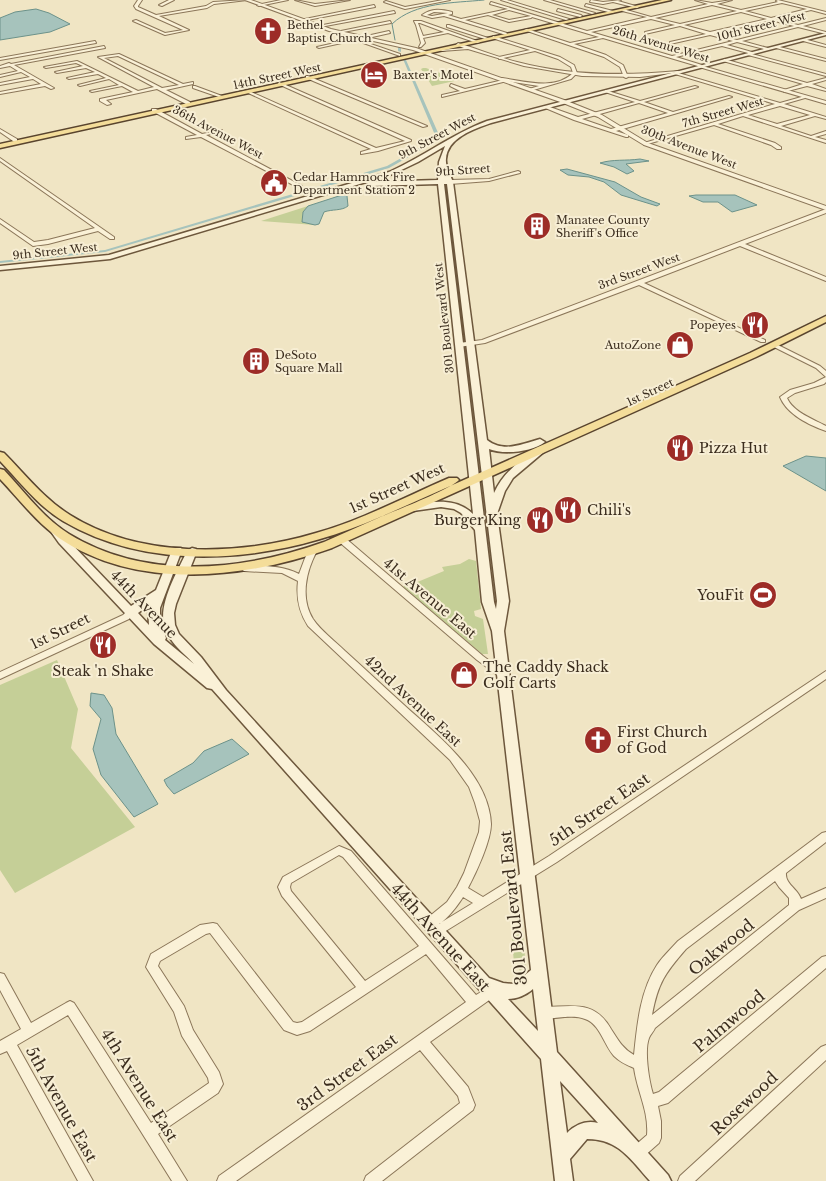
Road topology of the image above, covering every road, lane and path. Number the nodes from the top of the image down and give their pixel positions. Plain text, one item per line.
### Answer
1 (140, 0) edge
2 (172, 0) edge
3 (208, 0) edge
4 (246, 0) edge
5 (286, 0) edge
6 (297, 0) edge
7 (348, 0) edge
8 (394, 0) edge
9 (421, 0) edge
10 (448, 0) edge
11 (503, 0) edge
12 (546, 0) edge
13 (588, 0) edge
14 (615, 0) edge
15 (669, 0) edge
16 (696, 0) edge
17 (730, 0) edge
18 (773, 0) edge
19 (659, 1) edge
20 (782, 2) junction
21 (213, 3) junction
22 (576, 3) dead end
23 (161, 4) dead end
24 (712, 4) junction
25 (259, 5) junction
26 (315, 5) joint
27 (394, 5) junction
28 (374, 6) dead end
29 (503, 7) junction
30 (637, 7) junction
31 (138, 8) joint
32 (552, 8) dead end
33 (812, 9) junction
34 (826, 9) edge
35 (511, 10) junction
36 (623, 10) junction
37 (517, 11) junction
38 (741, 11) junction
39 (818, 11) junction
40 (394, 12) dead end
41 (612, 12) junction
42 (593, 13) dead end
43 (826, 13) edge
44 (488, 14) junction
45 (524, 14) junction
46 (444, 15) junction
47 (157, 16) junction
48 (533, 16) junction
49 (580, 16) dead end
50 (497, 17) junction
51 (651, 17) junction
52 (151, 18) dead end
53 (453, 18) junction
54 (567, 19) dead end
55 (771, 19) junction
56 (826, 19) edge
57 (143, 20) dead end
58 (302, 20) junction
59 (461, 20) junction
60 (135, 21) joint
61 (390, 22) dead end
62 (472, 23) junction
63 (175, 24) junction
64 (422, 24) junction
65 (558, 24) junction
66 (167, 25) dead end
67 (680, 25) junction
68 (320, 26) junction
69 (798, 26) junction
70 (158, 27) dead end
71 (450, 27) junction
72 (150, 28) junction
73 (188, 30) joint
74 (528, 30) junction
75 (338, 32) junction
76 (389, 32) dead end
77 (448, 32) junction
78 (586, 32) junction
79 (646, 33) dead end
80 (826, 33) edge
81 (506, 34) junction
82 (710, 34) junction
83 (365, 37) junction
84 (422, 37) junction
85 (495, 37) junction
86 (602, 37) junction
87 (486, 38) junction
88 (356, 39) junction
89 (91, 40) junction
90 (804, 40) junction
91 (737, 41) junction
92 (476, 42) junction
93 (671, 43) dead end
94 (571, 44) junction
95 (460, 45) junction
96 (722, 45) junction
97 (826, 46) edge
98 (104, 47) junction
99 (319, 47) dead end
100 (777, 47) junction
101 (109, 49) dead end
102 (767, 49) junction
103 (423, 50) junction
104 (442, 50) junction
105 (536, 50) junction
106 (479, 51) junction
107 (0, 54) edge
108 (750, 54) junction
109 (399, 55) dead end
110 (672, 57) junction
111 (500, 58) junction
112 (0, 59) edge
113 (724, 60) junction
114 (826, 60) edge
115 (10, 65) junction
116 (0, 66) edge
117 (701, 66) junction
118 (46, 67) dead end
119 (87, 67) junction
120 (22, 72) junction
121 (57, 72) dead end
122 (677, 72) junction
123 (99, 73) junction
124 (574, 73) junction
125 (826, 75) edge
126 (0, 76) edge
127 (492, 76) junction
128 (642, 76) junction
129 (629, 77) junction
130 (34, 78) junction
131 (68, 78) dead end
132 (111, 78) junction
133 (309, 78) junction
134 (651, 79) junction
135 (826, 79) edge
136 (505, 81) junction
137 (0, 84) edge
138 (46, 84) junction
139 (281, 84) junction
140 (808, 84) junction
141 (80, 85) dead end
142 (123, 85) junction
143 (183, 85) junction
144 (451, 85) dead end
145 (546, 86) junction
146 (696, 87) dead end
147 (52, 88) dead end
148 (161, 88) junction
149 (530, 90) junction
150 (826, 90) edge
151 (92, 91) dead end
152 (465, 91) junction
153 (606, 91) junction
154 (784, 91) junction
155 (137, 92) junction
156 (248, 92) junction
157 (0, 93) edge
158 (218, 95) junction
159 (443, 96) dead end
160 (730, 97) dead end
161 (804, 97) junction
162 (182, 100) joint
163 (565, 102) junction
164 (638, 102) junction
165 (188, 103) junction
166 (826, 103) edge
167 (109, 104) dead end
168 (780, 104) junction
169 (545, 107) junction
170 (156, 111) junction
171 (595, 114) junction
172 (673, 114) junction
173 (743, 115) junction
174 (814, 115) junction
175 (826, 118) edge
176 (576, 119) junction
177 (714, 124) junction
178 (425, 126) dead end
179 (776, 126) junction
180 (621, 128) junction
181 (0, 130) edge
182 (220, 131) dead end
183 (610, 131) junction
184 (826, 132) edge
185 (38, 135) junction
186 (200, 135) junction
187 (48, 136) junction
188 (458, 136) junction
189 (626, 136) dead end
190 (811, 137) junction
191 (188, 138) dead end
192 (15, 140) junction
193 (826, 142) edge
194 (646, 144) junction
195 (0, 145) edge
196 (779, 148) dead end
197 (376, 150) junction
198 (363, 153) dead end
199 (0, 159) edge
200 (443, 163) junction
201 (10, 167) junction
202 (0, 169) edge
203 (518, 172) dead end
204 (370, 179) junction
205 (441, 182) junction
206 (450, 182) junction
207 (380, 183) junction
208 (299, 186) dead end
209 (332, 190) junction
210 (826, 210) edge
211 (446, 220) junction
212 (454, 220) junction
213 (0, 221) edge
214 (98, 229) junction
215 (112, 238) dead end
216 (741, 244) junction
217 (0, 268) edge
218 (826, 279) edge
219 (638, 282) junction
220 (826, 310) edge
221 (808, 319) junction
222 (825, 319) edge
223 (763, 341) junction
224 (459, 345) junction
225 (470, 345) junction
226 (774, 345) junction
227 (712, 373) junction
228 (826, 375) edge
229 (826, 379) edge
230 (826, 429) edge
231 (482, 441) junction
232 (545, 443) junction
233 (0, 455) edge
234 (485, 470) junction
235 (0, 472) edge
236 (473, 475) junction
237 (411, 508) junction
238 (492, 517) junction
239 (53, 527) junction
240 (479, 532) junction
241 (337, 535) junction
242 (176, 550) junction
243 (192, 551) junction
244 (314, 551) junction
245 (242, 567) junction
246 (169, 569) junction
247 (186, 570) junction
248 (302, 581) junction
249 (160, 590) junction
250 (131, 612) junction
251 (498, 632) junction
252 (166, 648) junction
253 (826, 674) edge
254 (503, 675) junction
255 (0, 676) edge
256 (222, 693) junction
257 (826, 836) edge
258 (342, 851) joint
259 (782, 868) junction
260 (528, 875) junction
261 (284, 885) joint
262 (462, 890) junction
263 (826, 893) edge
264 (483, 903) junction
265 (795, 907) junction
266 (210, 928) joint
267 (433, 928) junction
268 (427, 947) junction
269 (826, 961) edge
270 (538, 973) junction
271 (0, 978) edge
272 (487, 987) junction
273 (364, 988) junction
274 (475, 1003) junction
275 (70, 1007) joint
276 (542, 1013) junction
277 (297, 1029) joint
278 (29, 1031) junction
279 (644, 1036) junction
280 (421, 1041) junction
281 (4, 1046) edge
282 (826, 1051) edge
283 (548, 1054) junction
284 (640, 1064) junction
285 (651, 1101) junction
286 (149, 1132) junction
287 (631, 1146) junction
288 (561, 1157) junction
289 (86, 1181) edge
290 (180, 1181) edge
291 (224, 1181) edge
292 (371, 1181) edge
293 (564, 1181) edge
294 (662, 1181) edge
295 (685, 1181) edge

1 - 31 street
2 - 23 street
3 - 21 street
4 - 21 street
4 - 25 street, 30th Avenue West
5 - 25 street
6 - 26 street
7 - 26 street
8 - 27 street
9 - 27 street
10 - 27 street
11 - 29 street, 26th Avenue West
11 - 54 street
12 - 42 street
13 - 14 street
14 - 30 street
15 - 19 main road, 14th Street West
16 - 24 street
17 - 24 street
18 - 20 street
19 - 30 main road, 14th Street West
20 - 33 street
20 - 38 street
21 - 47 street
22 - 41 street
24 - 38 street
24 - 51 street
25 - 58 street, 30th Avenue West
28 - 58 street
29 - 35 street, 26th Avenue West
29 - 53 street
30 - 36 main road, 14th Street West
31 - 47 street
32 - 49 street
33 - 39 street
33 - 55 street
34 - 39 street
35 - 37 street, 26th Avenue West
35 - 44 street
36 - 41 main road, 14th Street West
36 - 51 street
37 - 45 street, 26th Avenue West
37 - 50 street
38 - 55 street
38 - 67 street
39 - 43 street
40 - 68 street
41 - 65 main road, 14th Street West
44 - 50 street
44 - 59 street
45 - 48 street, 26th Avenue West
45 - 50 street
46 - 46 street
46 - 53 street
47 - 52 street
47 - 63 street
48 - 50 street
48 - 65 street, 26th Avenue West
50 - 62 street
51 - 67 street
51 - 78 street
53 - 59 street
55 - 69 street
55 - 82 street
56 - 69 street, 10th Street West
57 - 60 street
58 - 68 street, 30th Avenue West
59 - 62 street
60 - 72 street
61 - 75 street
62 - 71 street
62 - 81 street
63 - 66 street
63 - 73 street
64 - 71 street
64 - 77 street
64 - 84 street
65 - 74 main road, 14th Street West
65 - 78 street, 26th Avenue West
67 - 79 street
67 - 82 street
68 - 75 street, 30th Avenue West
69 - 80 street
69 - 91 street, 10th Street West
70 - 72 street
71 - 87 street
72 - 73 street
74 - 81 main road, 14th Street West
74 - 85 main road, 14th Street West
74 - 94 street
75 - 83 street, 30th Avenue West
76 - 83 street
77 - 84 street
77 - 92 street
78 - 86 street, 26th Avenue West
80 - 90 main road, 9th Street West
81 - 85 main road, 14th Street West
82 - 91 street
82 - 93 street
83 - 88 street
83 - 103 street, 30th Avenue West
84 - 103 street
85 - 87 main road, 14th Street West
85 - 92 main road, 14th Street West
85 - 105 street
86 - 94 street
86 - 110 street, 26th Avenue West
87 - 92 main road, 14th Street West
88 - 99 street
88 - 109 street
89 - 98 street
89 - 107 street
89 - 112 street
90 - 97 street
90 - 100 main road, 9th Street West
91 - 96 street, 10th Street West
91 - 102 street
92 - 95 main road, 14th Street West
94 - 129 street
95 - 103 main road, 14th Street West
95 - 104 main road, 14th Street West
95 - 106 street
96 - 108 street
96 - 110 street, 10th Street West
98 - 101 street
98 - 115 street
100 - 102 main road, 9th Street West
100 - 114 street
102 - 108 main road, 9th Street West
103 - 104 main road, 14th Street West
103 - 127 street, 30th Avenue West
103 - 133 main road, 14th Street West
104 - 106 street
105 - 111 street
105 - 124 street
106 - 111 street
108 - 113 main road, 9th Street West
108 - 125 street
110 - 117 street, 26th Avenue West
111 - 124 street
112 - 115 street
113 - 117 main road, 9th Street West
113 - 140 street
115 - 116 street
115 - 120 street
117 - 122 main road, 9th Street West
117 - 154 street, 26th Avenue West
118 - 119 street
119 - 121 street
119 - 123 street
120 - 126 street
120 - 130 street
122 - 128 street
122 - 134 main road, 9th Street West
122 - 168 street
123 - 131 street
123 - 132 street
124 - 129 street
124 - 145 street
127 - 136 street, 30th Avenue West
127 - 145 street, 30th Avenue West
128 - 129 street
128 - 134 street
129 - 134 street
130 - 137 street
130 - 138 street
132 - 141 street
132 - 142 street
133 - 139 main road, 14th Street West
133 - 178 street
134 - 153 main road, 9th Street West
135 - 140 street
136 - 149 street, 30th Avenue West
136 - 152 street
138 - 147 street
138 - 157 street
139 - 156 main road, 14th Street West
139 - 158 main road, 14th Street West
139 - 197 street
140 - 150 street
140 - 154 street
142 - 151 street
142 - 155 street
143 - 148 street
143 - 148 street
143 - 158 street
144 - 152 street
145 - 149 street
146 - 164 street
148 - 155 street
148 - 162 street
149 - 163 street, 30th Avenue West
152 - 159 street
153 - 163 main road, 9th Street West
153 - 164 street
154 - 161 street, 26th Avenue West
155 - 167 street
156 - 170 main road, 14th Street West
156 - 197 street
158 - 165 main road, 14th Street West
160 - 172 street
161 - 166 street, 26th Avenue West
161 - 168 street, 7th Street West
162 - 165 street
163 - 169 main road, 9th Street West
163 - 171 street, 30th Avenue West
164 - 171 street
164 - 172 street
165 - 170 main road, 14th Street West
168 - 173 street, 7th Street West
168 - 174 street
169 - 176 street, 30th Avenue West
169 - 188 main road, 9th Street West
170 - 185 main road, 14th Street West
170 - 186 street, 36th Avenue West
170 - 187 main road, 14th Street West
171 - 176 street
171 - 180 street, 30th Avenue West
172 - 180 street
173 - 177 street, 7th Street West
173 - 179 street
174 - 175 street
174 - 179 street
176 - 183 street, 30th Avenue West
177 - 194 street, 7th Street West
177 - 196 street
179 - 190 street
180 - 183 street
180 - 194 street, 30th Avenue West
181 - 192 street
182 - 186 street
183 - 189 street, 30th Avenue West
184 - 190 street
185 - 187 street
185 - 192 main road, 14th Street West
186 - 191 street
186 - 208 street, 36th Avenue West
187 - 195 main road, 14th Street West
188 - 200 main road, 301 Boulevard West
188 - 204 main road, 9th Street West
190 - 193 street
192 - 195 main road, 14th Street West
194 - 210 street, 30th Avenue West
197 - 198 street
199 - 201 street
200 - 205 main road, 301 Boulevard West
200 - 206 main road, 301 Boulevard West
201 - 202 street
201 - 214 street
203 - 206 street, 9th Street
204 - 207 street, 9th Street
204 - 209 main road, 9th Street West
205 - 206 main road, 9th Street
205 - 207 main road, 9th Street
205 - 211 main road, 301 Boulevard West
206 - 212 main road, 301 Boulevard West
207 - 209 main road, 9th Street
209 - 217 main road, 9th Street West
210 - 216 street, 3rd Street West
211 - 212 street
211 - 224 main road, 301 Boulevard West
212 - 225 main road, 301 Boulevard West
213 - 214 street
214 - 215 street
216 - 218 street
216 - 219 street, 3rd Street West
219 - 223 street
219 - 225 street, 3rd Street West
220 - 221 main road, 1st Street
221 - 223 main road, 1st Street
221 - 226 main road
222 - 226 main road, 1st Street
223 - 227 main road
223 - 232 main road, 1st Street
224 - 225 street, 3rd Street West
224 - 236 main road, 301 Boulevard West
225 - 231 main road, 301 Boulevard West
226 - 227 main road, 1st Street
226 - 228 street
227 - 232 main road, 1st Street
229 - 230 street
231 - 232 main road
231 - 234 main road, 301 Boulevard West
232 - 234 main road, 1st Street
232 - 238 main road
233 - 242 main road
234 - 236 main road, 1st Street
234 - 238 main road, 301 Boulevard East
235 - 239 main road
236 - 237 main road
236 - 240 main road, 301 Boulevard East
236 - 241 main road, 1st Street West
237 - 240 main road
237 - 241 main road
238 - 251 main road, 301 Boulevard East
239 - 246 main road
239 - 250 main road, 44th Avenue
240 - 251 main road, 301 Boulevard East
241 - 243 main road
241 - 244 main road
241 - 254 street, 41st Avenue East
242 - 243 main road
242 - 246 main road
243 - 247 main road
244 - 245 main road
244 - 248 street, 42nd Avenue East
245 - 247 main road
245 - 248 street
246 - 247 main road
246 - 249 main road
247 - 256 main road
248 - 262 street, 42nd Avenue East
249 - 250 main road
249 - 252 main road
250 - 252 main road, 44th Avenue
250 - 255 street, 1st Street
251 - 254 main road, 301 Boulevard East
252 - 256 main road, 44th Avenue
253 - 260 street, 5th Street East
254 - 260 main road, 301 Boulevard East
256 - 267 main road, 44th Avenue East
257 - 259 street
258 - 261 street
258 - 268 street
259 - 265 street
259 - 279 street
260 - 264 street, 5th Street East
260 - 270 main road, 301 Boulevard East
261 - 273 street
262 - 264 street
262 - 267 street, 42nd Avenue East
263 - 265 street, Oakwood
264 - 267 street, 5th Street East
265 - 279 street, Oakwood
266 - 277 street
266 - 286 street
267 - 272 main road, 44th Avenue East
268 - 273 street
268 - 274 street
269 - 285 street, Palmwood
270 - 272 main road
270 - 276 main road, 301 Boulevard East
271 - 278 street
272 - 274 street, 3rd Street East
272 - 283 main road, 44th Avenue East
273 - 277 street
274 - 280 street, 3rd Street East
275 - 278 street
275 - 286 street, 4th Avenue East
276 - 283 main road, 301 Boulevard East
276 - 284 street
278 - 281 street
279 - 284 street
280 - 291 street, 3rd Street East
280 - 292 street
281 - 289 street, 5th Avenue East
282 - 295 street, Rosewood
283 - 287 main road, 44th Avenue East
283 - 288 main road, 301 Boulevard East
284 - 285 street
285 - 287 street
286 - 290 street, 4th Avenue East
287 - 288 main road
287 - 294 main road, 44th Avenue East
288 - 293 main road, 301 Boulevard East

